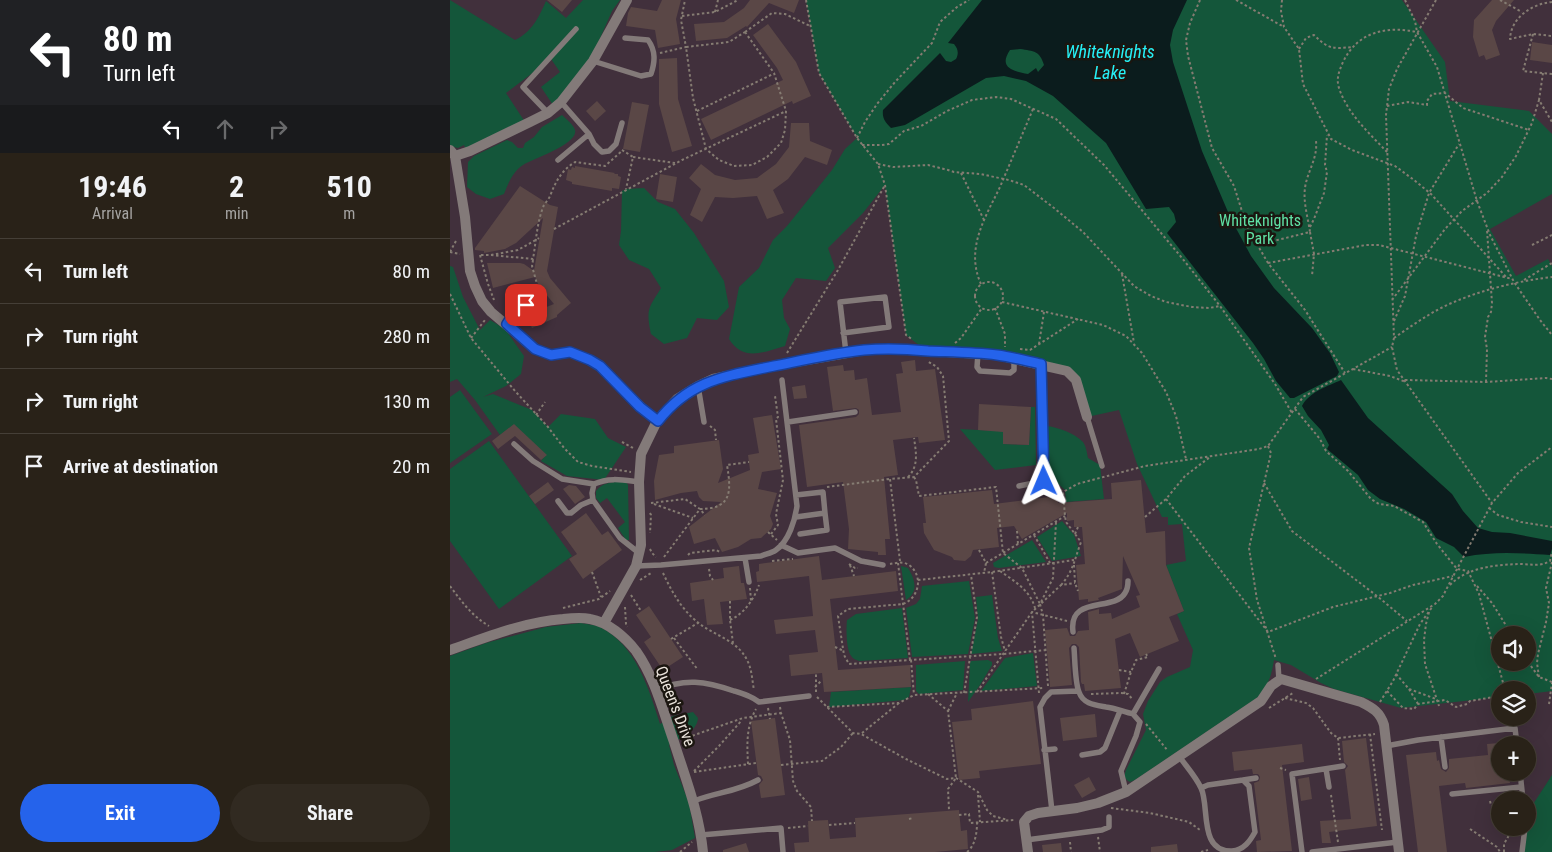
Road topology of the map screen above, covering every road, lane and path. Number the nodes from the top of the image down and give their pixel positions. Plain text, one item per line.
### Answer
1 (627, 0) edge
2 (685, 0) edge
3 (718, 0) edge
4 (738, 0) edge
5 (806, 0) edge
6 (969, 0) edge
7 (1200, 0) edge
8 (1236, 0) edge
9 (1282, 0) edge
10 (1405, 0) edge
11 (1436, 0) edge
12 (1500, 0) edge
13 (1552, 2) edge
14 (715, 12) junction
15 (1523, 12) junction
16 (682, 16) junction
17 (810, 26) junction
18 (1284, 27) junction
19 (576, 29) dead end
20 (745, 32) junction
21 (1418, 32) junction
22 (1533, 34) junction
23 (1552, 36) edge
24 (625, 38) dead end
25 (686, 47) junction
26 (1353, 47) junction
27 (1299, 49) junction
28 (653, 54) junction
29 (593, 61) junction
30 (774, 73) junction
31 (1543, 73) junction
32 (1552, 74) edge
33 (1445, 93) junction
34 (1539, 100) junction
35 (561, 102) junction
36 (1387, 106) junction
37 (1034, 108) junction
38 (696, 111) junction
39 (786, 111) junction
40 (548, 113) junction
41 (1552, 122) edge
42 (622, 123) dead end
43 (1529, 130) junction
44 (588, 134) junction
45 (1328, 135) junction
46 (857, 138) junction
47 (1316, 141) dead end
48 (1460, 143) junction
49 (862, 145) junction
50 (706, 149) junction
51 (1387, 152) junction
52 (453, 153) edge
53 (633, 157) junction
54 (558, 160) dead end
55 (1387, 162) junction
56 (676, 163) junction
57 (878, 164) junction
58 (961, 173) junction
59 (1003, 179) junction
60 (885, 185) junction
61 (626, 189) junction
62 (1430, 193) junction
63 (1477, 201) junction
64 (984, 220) junction
65 (1454, 220) junction
66 (1310, 227) junction
67 (1487, 228) junction
68 (554, 229) dead end
69 (1310, 232) junction
70 (1552, 235) edge
71 (538, 238) junction
72 (1257, 245) junction
73 (1532, 245) dead end
74 (1390, 248) junction
75 (450, 252) edge
76 (461, 254) dead end
77 (474, 254) dead end
78 (1314, 254) junction
79 (1412, 254) junction
80 (480, 255) junction
81 (491, 255) junction
82 (1424, 257) junction
83 (1488, 258) junction
84 (533, 259) junction
85 (1268, 263) junction
86 (1552, 263) edge
87 (1122, 272) junction
88 (1489, 274) junction
89 (1312, 276) dead end
90 (1408, 277) junction
91 (1552, 277) edge
92 (1507, 278) junction
93 (1514, 281) junction
94 (1522, 281) junction
95 (981, 284) junction
96 (1490, 289) junction
97 (540, 290) joint
98 (450, 294) edge
99 (1392, 300) junction
100 (1002, 302) junction
101 (497, 306) dead end
102 (1220, 306) junction
103 (982, 308) junction
104 (995, 308) junction
105 (1044, 312) junction
106 (487, 316) dead end
107 (1078, 319) junction
108 (1393, 323) junction
109 (507, 324) junction
110 (844, 333) junction
111 (1552, 335) edge
112 (472, 338) junction
113 (1394, 338) junction
114 (913, 340) dead end
115 (1134, 343) junction
116 (1039, 345) junction
117 (1392, 348) junction
118 (946, 351) junction
119 (846, 353) junction
120 (978, 353) junction
121 (1011, 355) junction
122 (921, 357) dead end
123 (783, 359) dead end
124 (1041, 364) junction
125 (1353, 369) junction
126 (1345, 373) junction
127 (1552, 379) edge
128 (782, 380) dead end
129 (1406, 381) junction
130 (1486, 382) junction
131 (698, 386) junction
132 (775, 390) dead end
133 (545, 402) dead end
134 (1295, 409) junction
135 (855, 412) dead end
136 (1292, 413) junction
137 (536, 414) junction
138 (1086, 417) joint
139 (658, 421) junction
140 (704, 422) joint
141 (788, 422) junction
142 (914, 438) dead end
143 (716, 440) dead end
144 (622, 442) dead end
145 (514, 444) dead end
146 (1268, 446) junction
147 (1552, 447) edge
148 (637, 450) dead end
149 (1210, 457) junction
150 (1186, 459) junction
151 (749, 462) dead end
152 (1102, 466) dead end
153 (633, 473) dead end
154 (914, 476) junction
155 (908, 477) junction
156 (890, 479) junction
157 (1044, 481) junction
158 (639, 482) junction
159 (1264, 483) junction
160 (594, 484) junction
161 (1019, 486) dead end
162 (827, 487) dead end
163 (1062, 492) junction
164 (796, 495) junction
165 (720, 497) dead end
166 (1166, 499) junction
167 (593, 500) junction
168 (558, 501) dead end
169 (724, 501) junction
170 (647, 502) dead end
171 (651, 503) junction
172 (1492, 503) junction
173 (1489, 508) junction
174 (700, 509) junction
175 (825, 513) junction
176 (705, 515) dead end
177 (1064, 516) junction
178 (796, 517) junction
179 (1145, 517) dead end
180 (694, 518) junction
181 (1056, 522) junction
182 (1078, 527) dead end
183 (1552, 527) edge
184 (1017, 531) dead end
185 (769, 533) dead end
186 (800, 534) dead end
187 (1075, 534) junction
188 (1034, 535) junction
189 (1018, 544) junction
190 (781, 545) junction
191 (979, 550) dead end
192 (639, 552) junction
193 (1552, 552) edge
194 (1003, 553) junction
195 (724, 554) dead end
196 (685, 558) dead end
197 (745, 558) junction
198 (669, 560) dead end
199 (1074, 560) junction
200 (1551, 562) edge
201 (899, 563) junction
202 (986, 563) junction
203 (1052, 563) junction
204 (883, 564) joint
205 (850, 565) dead end
206 (636, 566) junction
207 (709, 567) dead end
208 (1022, 568) junction
209 (1457, 568) junction
210 (662, 571) dead end
211 (1000, 571) junction
212 (1468, 571) junction
213 (592, 572) dead end
214 (653, 572) dead end
215 (992, 572) junction
216 (984, 573) junction
217 (971, 575) junction
218 (854, 576) dead end
219 (1454, 576) junction
220 (713, 580) dead end
221 (918, 580) junction
222 (1128, 581) dead end
223 (1074, 583) junction
224 (635, 584) dead end
225 (749, 584) joint
226 (1061, 584) junction
227 (1475, 584) junction
228 (759, 585) dead end
229 (450, 586) edge
230 (1448, 586) junction
231 (1078, 591) dead end
232 (629, 594) dead end
233 (1377, 596) junction
234 (601, 597) dead end
235 (730, 601) dead end
236 (750, 601) junction
237 (626, 602) dead end
238 (903, 604) junction
239 (1040, 604) junction
240 (1435, 604) junction
241 (1036, 609) junction
242 (1430, 610) junction
243 (642, 611) dead end
244 (1032, 612) junction
245 (1043, 615) junction
246 (730, 620) junction
247 (698, 622) junction
248 (1072, 622) junction
249 (1407, 622) junction
250 (604, 623) junction
251 (489, 626) dead end
252 (1506, 626) edge
253 (628, 629) dead end
254 (1073, 632) dead end
255 (1268, 632) junction
256 (733, 643) junction
257 (836, 646) dead end
258 (1074, 648) dead end
259 (450, 650) edge
260 (1035, 650) junction
261 (1046, 650) junction
262 (844, 651) junction
263 (1005, 651) junction
264 (1003, 654) junction
265 (1146, 654) dead end
266 (970, 656) junction
267 (911, 660) junction
268 (1278, 665) joint
269 (1159, 669) dead end
270 (698, 670) dead end
271 (1119, 670) dead end
272 (1535, 671) edge
273 (1131, 672) junction
274 (816, 674) dead end
275 (1396, 674) junction
276 (1539, 677) junction
277 (822, 680) dead end
278 (1279, 680) junction
279 (1503, 681) edge
280 (1552, 682) edge
281 (1306, 686) junction
282 (815, 687) junction
283 (1038, 689) junction
284 (656, 690) junction
285 (1090, 690) dead end
286 (1409, 690) junction
287 (1078, 691) junction
288 (1388, 691) junction
289 (977, 692) junction
290 (754, 693) dead end
291 (957, 693) junction
292 (964, 693) junction
293 (928, 694) junction
294 (1091, 694) dead end
295 (1124, 694) dead end
296 (914, 695) junction
297 (812, 696) junction
298 (1045, 698) junction
299 (1284, 698) dead end
300 (1491, 698) edge
301 (778, 700) junction
302 (1436, 701) junction
303 (899, 703) junction
304 (1418, 704) junction
305 (1549, 704) dead end
306 (827, 706) junction
307 (1439, 706) dead end
308 (768, 708) dead end
309 (1373, 708) junction
310 (756, 710) dead end
311 (948, 710) junction
312 (1120, 711) junction
313 (781, 712) junction
314 (769, 713) junction
315 (1133, 714) junction
316 (753, 716) junction
317 (744, 718) junction
318 (770, 719) dead end
319 (853, 733) junction
320 (1385, 733) junction
321 (861, 734) junction
322 (1370, 734) junction
323 (1515, 736) edge
324 (1338, 738) junction
325 (1441, 738) junction
326 (674, 742) junction
327 (1386, 746) junction
328 (1054, 749) dead end
329 (1044, 750) junction
330 (1082, 755) dead end
331 (1179, 756) junction
332 (756, 763) dead end
333 (748, 764) junction
334 (792, 764) junction
335 (781, 765) dead end
336 (1342, 766) joint
337 (1326, 768) junction
338 (1445, 768) dead end
339 (956, 778) junction
340 (1256, 778) dead end
341 (758, 780) dead end
342 (1243, 780) junction
343 (1521, 781) edge
344 (1330, 787) joint
345 (1521, 787) junction
346 (1201, 788) junction
347 (1522, 791) edge
348 (978, 792) junction
349 (1126, 792) junction
350 (1452, 794) dead end
351 (694, 801) junction
352 (1490, 801) dead end
353 (1491, 805) edge
354 (1111, 808) dead end
355 (949, 810) dead end
356 (1052, 811) junction
357 (960, 815) dead end
358 (1109, 817) dead end
359 (913, 818) dead end
360 (909, 819) dead end
361 (1020, 820) dead end
362 (812, 821) dead end
363 (1010, 821) junction
364 (855, 823) dead end
365 (979, 823) junction
366 (829, 824) dead end
367 (808, 826) dead end
368 (781, 828) junction
369 (1198, 829) dead end
370 (1470, 829) dead end
371 (1382, 830) dead end
372 (1097, 831) junction
373 (1508, 836) edge
374 (1524, 836) edge
375 (698, 837) junction
376 (1026, 840) junction
377 (1070, 842) dead end
378 (1398, 847) edge
379 (1338, 849) junction
380 (680, 852) edge
381 (703, 852) edge
382 (783, 852) edge
383 (967, 852) edge
384 (1028, 852) edge
385 (1071, 852) edge
386 (1100, 852) edge
387 (1302, 852) edge
388 (1312, 852) edge
389 (1502, 852) edge
390 (1522, 852) edge

1 - 29 street
2 - 16 path
3 - 14 path
4 - 14 path
5 - 17 path
6 - 46 path
7 - 72 path
8 - 18 path
9 - 18 path
10 - 21 path
11 - 21 path
12 - 15 path
13 - 15 path
14 - 16 path
15 - 22 path
16 - 25 path
17 - 20 path
17 - 46 path
18 - 27 path
19 - 40 lane
20 - 25 path
20 - 30 path
21 - 26 path
21 - 33 path
21 - 36 path
22 - 23 path
22 - 31 path
24 - 28 lane
25 - 28 path
25 - 38 path
26 - 27 path
26 - 51 path
27 - 45 path
28 - 29 lane
29 - 35 street
30 - 38 path
30 - 39 path
31 - 32 path
31 - 34 path
33 - 36 path
33 - 43 path
33 - 48 path
34 - 41 path
34 - 43 path
35 - 40 street
35 - 44 lane
36 - 51 path
37 - 49 path
37 - 59 path
37 - 102 path
38 - 50 path
39 - 50 path
39 - 50 path
40 - 52 street
42 - 44 lane
43 - 63 path
44 - 54 lane
45 - 55 path
45 - 66 path
46 - 49 path
47 - 66 path
48 - 62 path
48 - 63 path
49 - 57 path
50 - 56 path
51 - 55 path
52 - 109 street
53 - 56 path
53 - 61 path
53 - 71 path
55 - 62 path
55 - 74 path
56 - 61 path
57 - 58 path
57 - 60 path
58 - 59 path
58 - 64 path
59 - 64 path
59 - 87 path
60 - 114 path
60 - 123 path
61 - 68 path
62 - 65 path
62 - 79 path
63 - 65 path
63 - 67 path
64 - 95 path
65 - 82 path
65 - 83 path
66 - 69 path
67 - 83 path
67 - 93 path
69 - 72 path
69 - 78 path
70 - 73 path
71 - 81 path
71 - 84 path
72 - 85 path
74 - 78 path
74 - 79 path
74 - 99 path
75 - 76 path
77 - 80 path
78 - 85 path
78 - 89 path
79 - 82 path
79 - 90 path
80 - 81 path
80 - 101 path
81 - 84 path
82 - 88 path
82 - 90 path
83 - 88 path
83 - 92 path
84 - 97 path
85 - 126 path
86 - 94 path
87 - 102 path
87 - 115 path
88 - 92 path
88 - 96 path
90 - 99 path
90 - 108 path
91 - 94 path
92 - 93 path
93 - 94 path
93 - 96 path
93 - 111 path
95 - 100 path
95 - 103 path
96 - 113 path
96 - 130 path
97 - 109 lane
98 - 112 path
99 - 108 path
100 - 104 path
100 - 105 path
102 - 136 path
103 - 104 path
103 - 118 path
104 - 121 path
105 - 107 path
105 - 116 path
106 - 112 path
107 - 115 path
107 - 116 path
108 - 113 path
109 - 139 street
110 - 110 lane
110 - 119 lane
112 - 137 path
113 - 117 path
115 - 150 path
116 - 121 path
117 - 125 path
117 - 129 path
118 - 119 street
118 - 120 street
119 - 131 street
120 - 121 street
120 - 121 lane
121 - 124 street
122 - 154 path
124 - 138 street
124 - 157 lane
125 - 126 path
125 - 129 path
126 - 134 path
127 - 130 path
128 - 141 lane
129 - 130 path
129 - 172 path
131 - 139 street
131 - 140 lane
132 - 185 path
133 - 137 path
134 - 136 path
134 - 209 path
135 - 141 lane
136 - 146 path
137 - 153 path
138 - 152 lane
139 - 158 street
140 - 143 path
141 - 164 lane
142 - 155 path
144 - 148 path
145 - 160 lane
146 - 149 path
146 - 159 path
147 - 172 path
149 - 150 path
149 - 166 path
150 - 163 path
151 - 169 path
154 - 155 path
154 - 194 path
155 - 156 path
156 - 162 path
156 - 201 path
157 - 161 lane
157 - 163 path
158 - 160 lane
158 - 192 street
159 - 233 path
159 - 255 path
160 - 167 lane
163 - 177 path
164 - 175 lane
164 - 178 lane
165 - 169 path
166 - 179 path
166 - 255 path
167 - 168 lane
167 - 192 lane
169 - 174 path
170 - 171 path
171 - 174 path
171 - 180 path
172 - 173 path
173 - 183 path
173 - 209 path
174 - 176 path
174 - 180 path
175 - 178 lane
175 - 186 lane
177 - 181 path
177 - 187 path
178 - 190 lane
180 - 198 path
181 - 188 path
181 - 203 path
182 - 187 path
184 - 189 path
187 - 199 path
188 - 189 path
188 - 203 path
189 - 194 path
190 - 197 lane
190 - 204 lane
191 - 202 path
192 - 206 street
193 - 200 path
194 - 202 path
194 - 208 path
195 - 196 path
197 - 206 lane
197 - 225 lane
199 - 203 path
199 - 223 path
199 - 226 path
200 - 212 path
200 - 276 path
201 - 204 path
201 - 221 path
201 - 238 path
202 - 216 path
203 - 208 path
203 - 239 path
205 - 218 path
206 - 250 street
207 - 220 path
208 - 211 path
208 - 239 path
209 - 212 path
209 - 219 path
210 - 247 path
211 - 215 path
211 - 241 path
212 - 227 path
212 - 230 path
213 - 234 path
214 - 224 path
215 - 216 path
215 - 263 path
216 - 217 path
217 - 221 path
217 - 266 path
219 - 230 path
219 - 233 path
221 - 238 path
222 - 248 lane
223 - 226 path
223 - 231 path
225 - 236 path
226 - 239 path
227 - 252 path
227 - 279 path
228 - 236 path
229 - 251 path
230 - 240 path
232 - 243 path
233 - 249 path
233 - 255 path
235 - 246 path
236 - 246 path
237 - 253 path
238 - 262 path
238 - 267 path
239 - 241 path
239 - 245 path
240 - 242 path
240 - 249 path
241 - 244 path
242 - 275 path
242 - 302 path
244 - 245 path
244 - 260 path
244 - 263 path
245 - 248 path
245 - 261 path
246 - 256 path
247 - 256 path
247 - 270 path
248 - 254 lane
249 - 281 path
250 - 259 street, Queen's Drive
250 - 284 street, Queen's Drive
255 - 268 path
256 - 290 path
257 - 262 path
258 - 287 lane
260 - 261 path
260 - 264 path
260 - 283 path
261 - 283 path
262 - 267 path
263 - 264 path
264 - 266 path
264 - 289 path
265 - 273 path
266 - 267 path
266 - 292 path
267 - 296 path
268 - 278 lane
269 - 315 lane
271 - 273 path
272 - 276 path
273 - 295 path
274 - 282 path
275 - 286 path
275 - 288 path
276 - 280 path
277 - 282 path
278 - 281 street
278 - 331 street
280 - 305 path
281 - 309 street
282 - 297 path
283 - 289 path
283 - 298 path
284 - 301 lane
284 - 326 street, Queen's Drive
285 - 294 path
286 - 302 path
286 - 304 path
287 - 298 lane
287 - 312 lane
288 - 304 path
288 - 309 path
289 - 292 path
291 - 292 path
291 - 293 path
291 - 311 path
293 - 296 path
293 - 311 path
296 - 303 path
297 - 301 lane
297 - 306 path
298 - 329 lane
299 - 324 path
300 - 302 path
301 - 313 path
302 - 304 path
302 - 307 path
303 - 306 path
303 - 321 path
306 - 319 path
308 - 314 path
309 - 320 street
310 - 316 path
311 - 339 path
312 - 315 lane
312 - 330 lane
313 - 314 path
313 - 334 path
314 - 316 path
314 - 318 path
315 - 349 lane
316 - 317 path
316 - 333 path
317 - 326 path
317 - 333 path
319 - 321 path
319 - 334 path
320 - 322 path
320 - 327 street
321 - 339 path
322 - 324 path
322 - 371 path
323 - 325 lane
324 - 336 path
325 - 327 lane
325 - 338 lane
326 - 351 street, Queen's Drive
327 - 378 street
328 - 329 lane
329 - 356 lane
331 - 346 lane
331 - 349 street
332 - 333 path
334 - 335 path
334 - 362 path
336 - 337 lane
337 - 344 lane
337 - 387 lane
339 - 348 path
339 - 355 path
340 - 342 lane
341 - 351 lane
342 - 346 lane
342 - 346 lane
343 - 345 lane
344 - 379 path
345 - 347 lane
345 - 350 lane
348 - 363 path
348 - 365 path
349 - 356 street
351 - 375 street, Queen's Drive
352 - 353 path
354 - 369 path
356 - 376 street
357 - 365 path
358 - 372 lane
359 - 360 path
361 - 363 path
363 - 365 path
364 - 366 path
365 - 383 path
367 - 368 path
368 - 375 lane
368 - 382 lane
370 - 389 path
372 - 376 lane
372 - 386 path
373 - 389 path
374 - 390 lane
375 - 380 path
375 - 381 street, Queen's Drive
376 - 384 street
377 - 385 path
378 - 379 lane
379 - 388 lane

